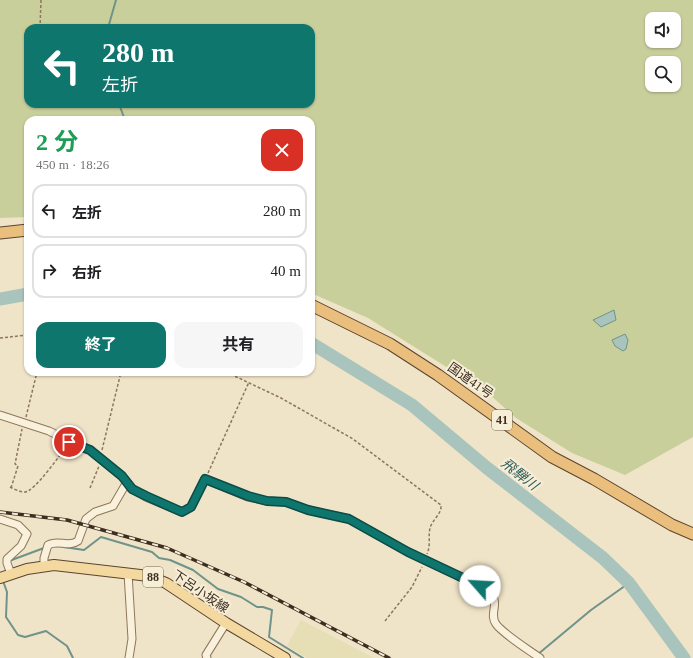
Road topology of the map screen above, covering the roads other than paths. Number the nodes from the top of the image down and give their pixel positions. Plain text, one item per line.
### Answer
1 (24, 230) edge
2 (0, 233) edge
3 (315, 307) edge
4 (0, 415) edge
5 (127, 482) junction
6 (0, 519) edge
7 (693, 534) edge
8 (44, 566) junction
9 (128, 573) junction
10 (11, 574) junction
11 (0, 578) edge
12 (226, 623) junction
13 (129, 658) edge
14 (206, 658) edge
15 (285, 658) edge
16 (540, 658) edge

1 - 2 highway
3 - 7 highway, 国道41号 / 41
4 - 5 street
5 - 8 street
5 - 16 street
6 - 10 street
8 - 9 main road, 下呂小坂線 / 88
8 - 10 main road, 下呂小坂線 / 88
9 - 12 main road, 下呂小坂線 / 88
9 - 13 street
10 - 11 main road, 下呂小坂線 / 88
12 - 14 street
12 - 15 main road, 下呂小坂線 / 88

